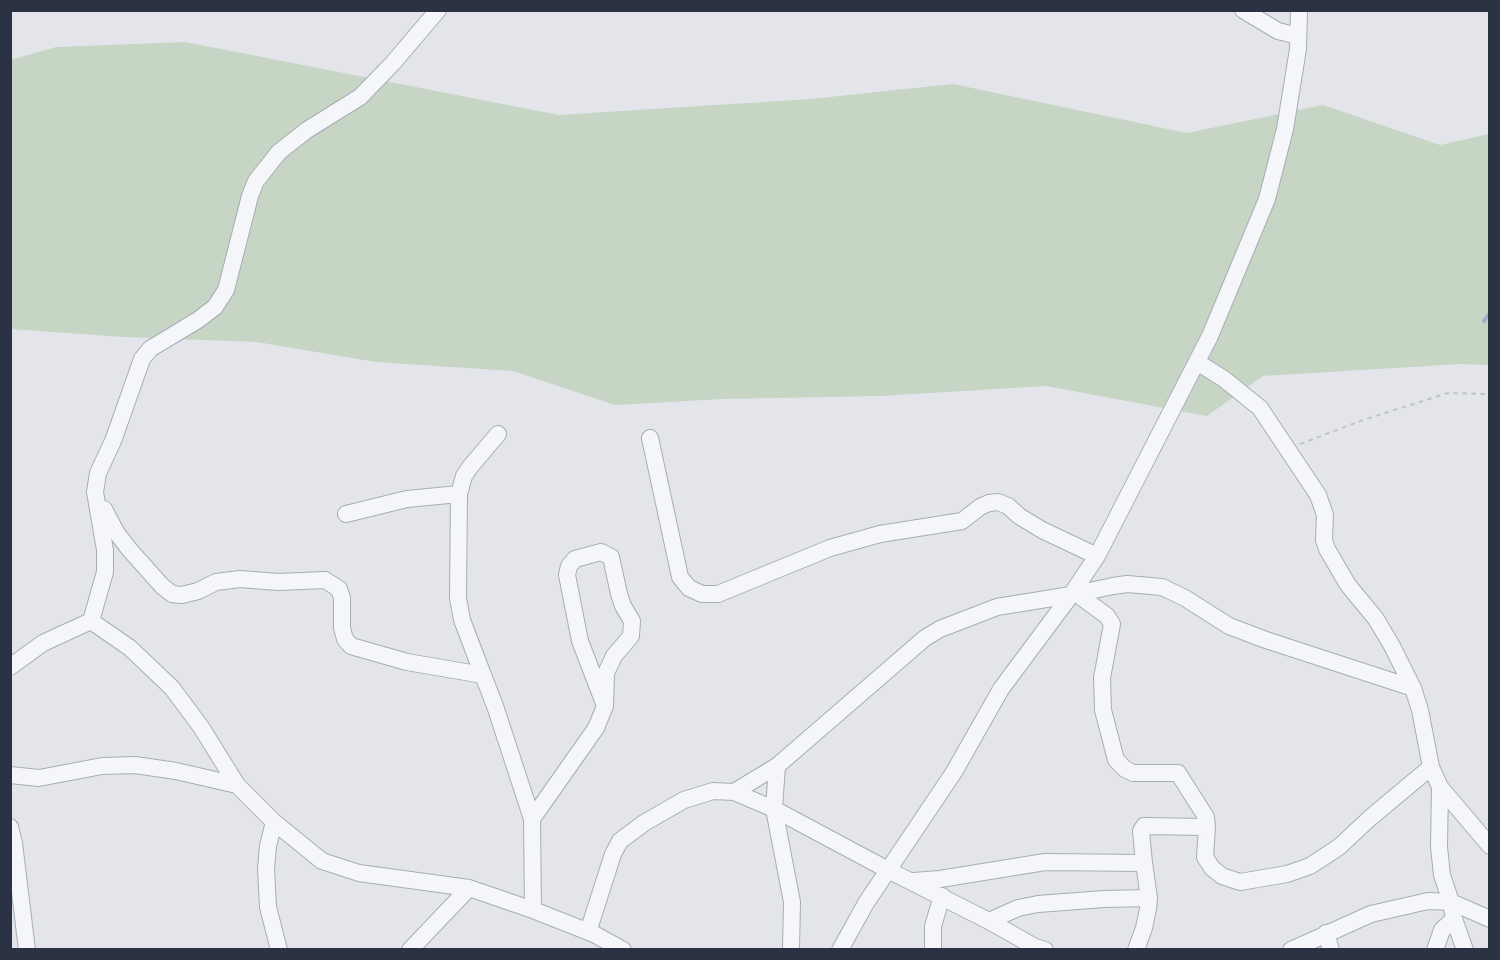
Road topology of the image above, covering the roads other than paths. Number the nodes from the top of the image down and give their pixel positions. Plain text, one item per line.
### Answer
1 (438, 10) edge
2 (1243, 10) edge
3 (1299, 10) edge
4 (1298, 36) junction
5 (1197, 362) junction
6 (498, 434) dead end
7 (650, 438) dead end
8 (95, 492) junction
9 (459, 494) junction
10 (346, 514) dead end
11 (1097, 556) junction
12 (1074, 594) junction
13 (91, 621) junction
14 (10, 667) edge
15 (483, 675) junction
16 (1413, 688) junction
17 (605, 706) junction
18 (777, 766) junction
19 (1431, 767) junction
20 (10, 775) edge
21 (237, 785) junction
22 (1440, 788) junction
23 (734, 792) junction
24 (774, 809) junction
25 (532, 819) junction
26 (274, 822) junction
27 (10, 827) edge
28 (1207, 827) junction
29 (1490, 846) edge
30 (1144, 863) junction
31 (888, 870) junction
32 (912, 881) junction
33 (469, 888) junction
34 (942, 896) junction
35 (1149, 898) junction
36 (533, 910) junction
37 (1453, 910) junction
38 (1490, 919) edge
39 (989, 921) junction
40 (591, 933) junction
41 (1326, 933) junction
42 (27, 950) edge
43 (279, 950) edge
44 (410, 950) edge
45 (602, 950) edge
46 (623, 950) edge
47 (791, 950) edge
48 (840, 950) edge
49 (933, 950) edge
50 (1044, 950) edge
51 (1136, 950) edge
52 (1291, 950) edge
53 (1331, 950) edge
54 (1435, 950) edge
55 (1465, 950) edge

1 - 8 street
2 - 4 street
3 - 4 street
4 - 5 street
5 - 11 street
5 - 16 street
6 - 9 street
7 - 11 street
8 - 13 street
8 - 15 street
9 - 10 street
9 - 15 street
11 - 12 street
12 - 16 street
12 - 18 street
12 - 28 street
12 - 31 street
13 - 14 street
13 - 21 street
15 - 25 street
16 - 19 street
17 - 17 street
17 - 25 street
18 - 23 street
18 - 24 street
19 - 22 street
19 - 28 street
20 - 21 street
21 - 26 street
22 - 29 street
22 - 37 street
23 - 24 street
23 - 40 street
24 - 31 street
24 - 47 street
25 - 36 street
26 - 33 street
26 - 43 street
27 - 42 street
28 - 30 street
30 - 32 street
30 - 35 street
31 - 32 street
31 - 48 street
32 - 34 street
33 - 36 street
33 - 44 street
34 - 39 street
34 - 49 street
35 - 39 street
35 - 51 street
36 - 40 street
37 - 38 street
37 - 41 street
37 - 54 street
37 - 55 street
39 - 50 street
40 - 45 street
40 - 46 street
41 - 52 street
41 - 53 street

